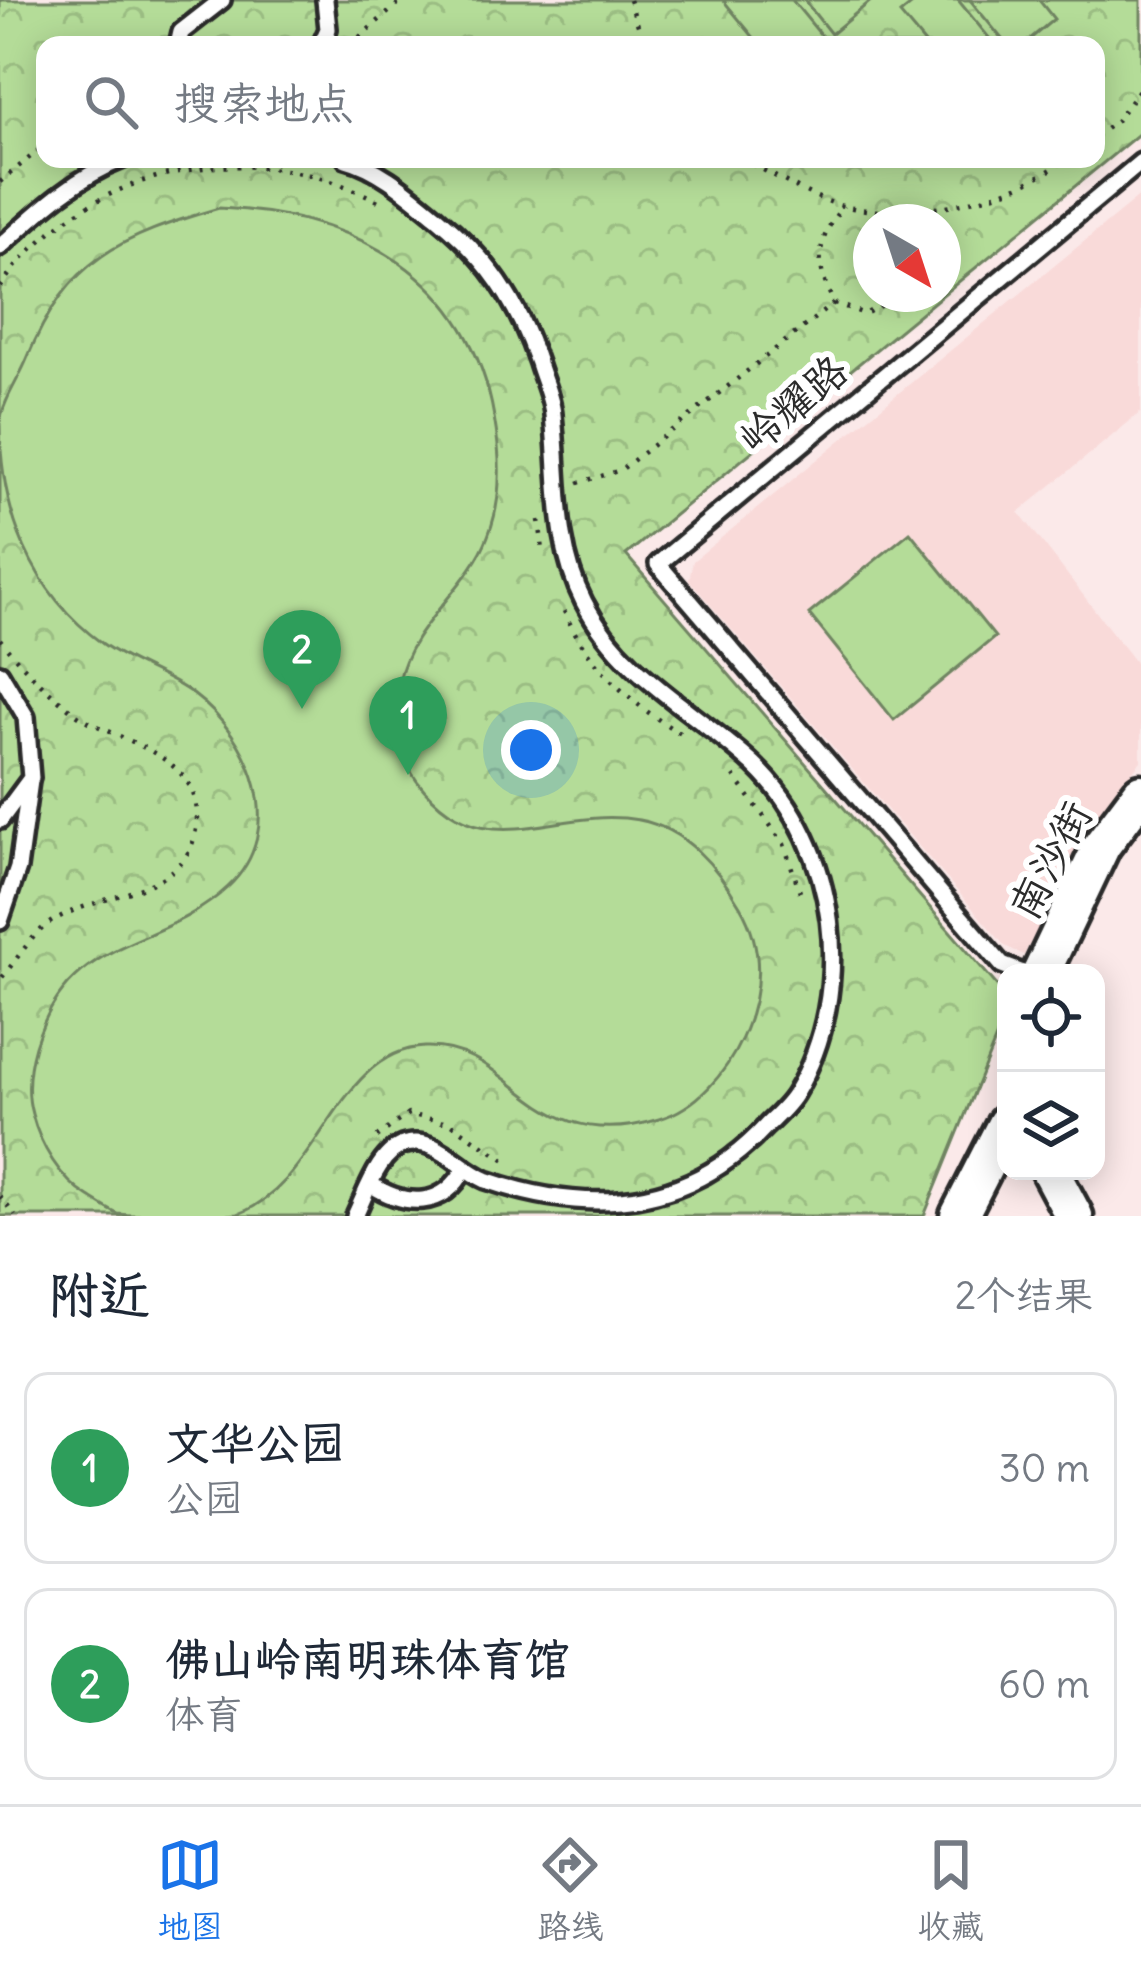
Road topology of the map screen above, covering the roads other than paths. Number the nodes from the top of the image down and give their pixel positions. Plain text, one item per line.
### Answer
1 (222, 0) edge
2 (325, 0) edge
3 (181, 36) edge
4 (325, 36) edge
5 (1141, 162) edge
6 (101, 168) edge
7 (363, 168) edge
8 (0, 248) edge
9 (0, 673) edge
10 (31, 778) junction
11 (1141, 793) edge
12 (0, 820) edge
13 (0, 921) edge
14 (1001, 964) edge
15 (1046, 964) edge
16 (997, 1142) edge
17 (465, 1168) junction
18 (1055, 1180) edge
19 (370, 1184) junction
20 (355, 1216) edge
21 (959, 1216) edge
22 (1074, 1216) edge

1 - 3 lane
2 - 4 lane
5 - 14 lane, 岭耀路
6 - 8 lane
7 - 17 lane
9 - 10 lane
10 - 12 lane
10 - 13 lane
11 - 15 street, 南沙街
16 - 21 street
17 - 19 lane
17 - 19 lane
18 - 22 street
19 - 20 lane

